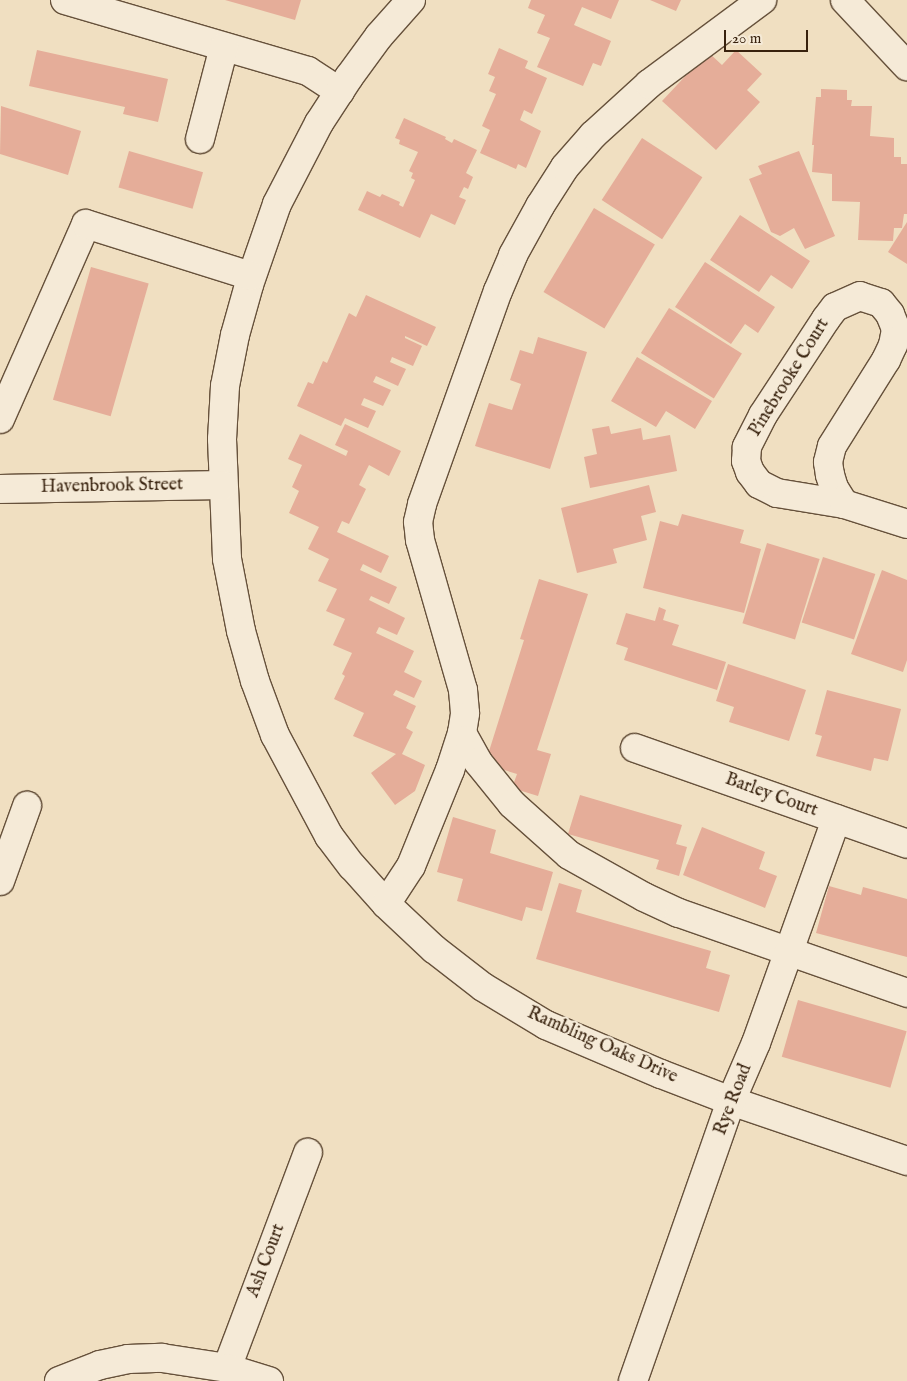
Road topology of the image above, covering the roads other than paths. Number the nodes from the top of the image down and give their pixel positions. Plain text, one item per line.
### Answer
1 (64, 0) edge
2 (411, 0) edge
3 (762, 0) edge
4 (849, 2) edge
5 (224, 47) junction
6 (907, 66) edge
7 (340, 92) junction
8 (200, 139) dead end
9 (251, 276) junction
10 (0, 419) edge
11 (224, 485) junction
12 (0, 489) edge
13 (844, 504) junction
14 (907, 524) edge
15 (462, 733) junction
16 (635, 748) dead end
17 (28, 806) dead end
18 (836, 819) junction
19 (907, 844) edge
20 (0, 881) edge
21 (386, 904) junction
22 (789, 951) junction
23 (907, 993) edge
24 (731, 1101) junction
25 (308, 1153) dead end
26 (907, 1161) edge
27 (226, 1368) junction
28 (59, 1381) edge
29 (269, 1381) edge
30 (633, 1381) edge

1 - 5 street
2 - 7 street, Rambling Oaks Drive
3 - 15 street
4 - 6 street
5 - 7 street
5 - 8 street
7 - 9 street, Rambling Oaks Drive
9 - 10 street
9 - 11 street, Rambling Oaks Drive
11 - 12 street, Havenbrook Street
11 - 21 street, Rambling Oaks Drive
13 - 13 street, Pinebrooke Court
13 - 14 street, Pinebrooke Court
15 - 21 street
15 - 22 street
16 - 18 street, Barley Court
17 - 20 street
18 - 19 street, Barley Court
18 - 22 street, Rye Road
21 - 24 street, Rambling Oaks Drive
22 - 23 street
22 - 24 street, Rye Road
24 - 26 street, Rambling Oaks Drive
24 - 30 street, Rye Road
25 - 27 street, Ash Court
27 - 28 street
27 - 29 street

